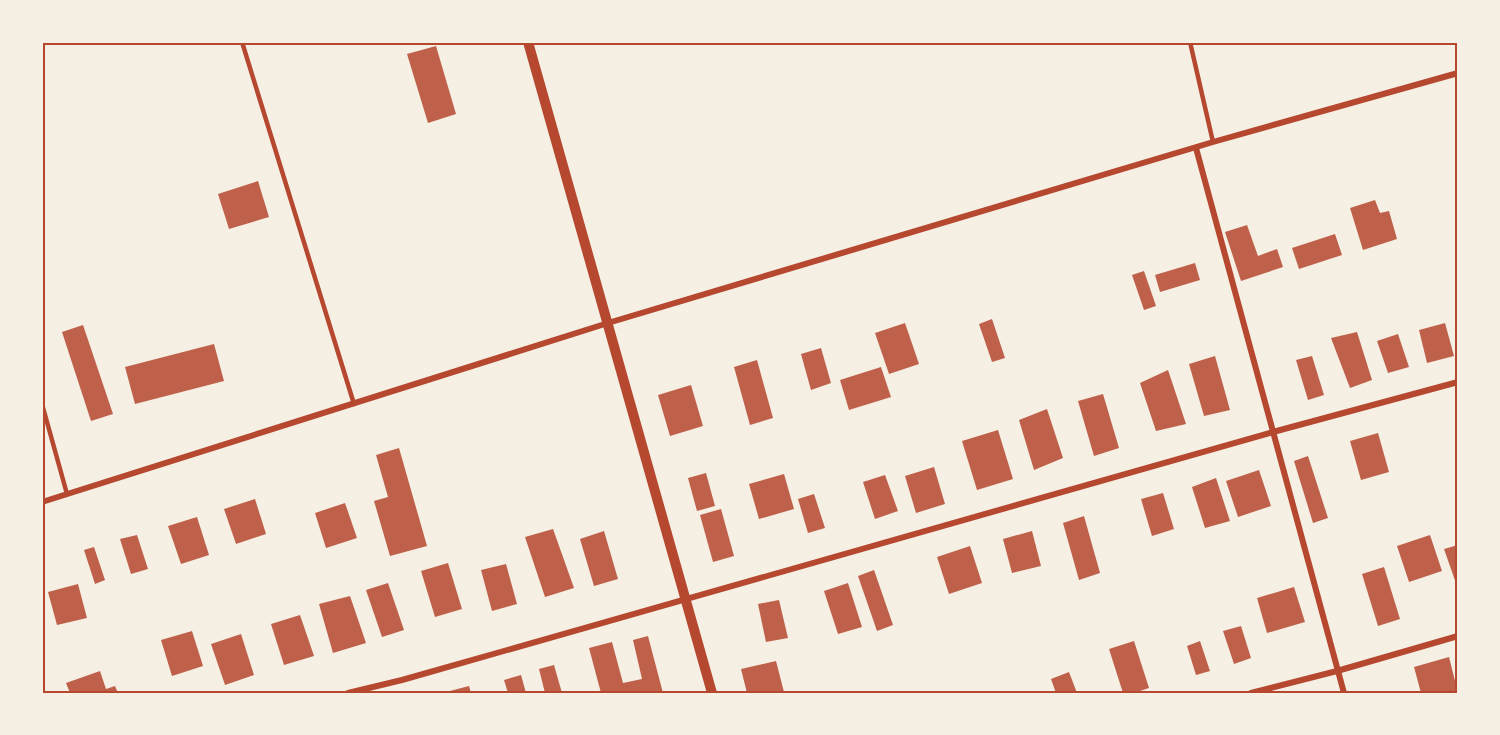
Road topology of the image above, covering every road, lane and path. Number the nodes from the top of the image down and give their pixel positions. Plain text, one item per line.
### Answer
1 (242, 42) edge
2 (528, 42) edge
3 (1190, 42) edge
4 (1458, 73) edge
5 (1213, 142) junction
6 (1196, 148) junction
7 (608, 323) junction
8 (1458, 382) edge
9 (42, 404) edge
10 (354, 404) junction
11 (1273, 432) junction
12 (67, 494) junction
13 (42, 502) edge
14 (685, 599) junction
15 (1458, 636) edge
16 (1337, 671) junction
17 (348, 693) edge
18 (712, 693) edge
19 (1251, 693) edge
20 (1344, 693) edge

1 - 10 lane
2 - 7 street
3 - 5 lane
4 - 5 street
5 - 6 street
6 - 7 street
6 - 11 street
7 - 10 street
7 - 14 street
8 - 11 street
9 - 12 lane
10 - 12 street
11 - 14 street
11 - 16 street
12 - 13 street
14 - 17 street
14 - 18 street
15 - 16 street
16 - 19 street
16 - 20 street

